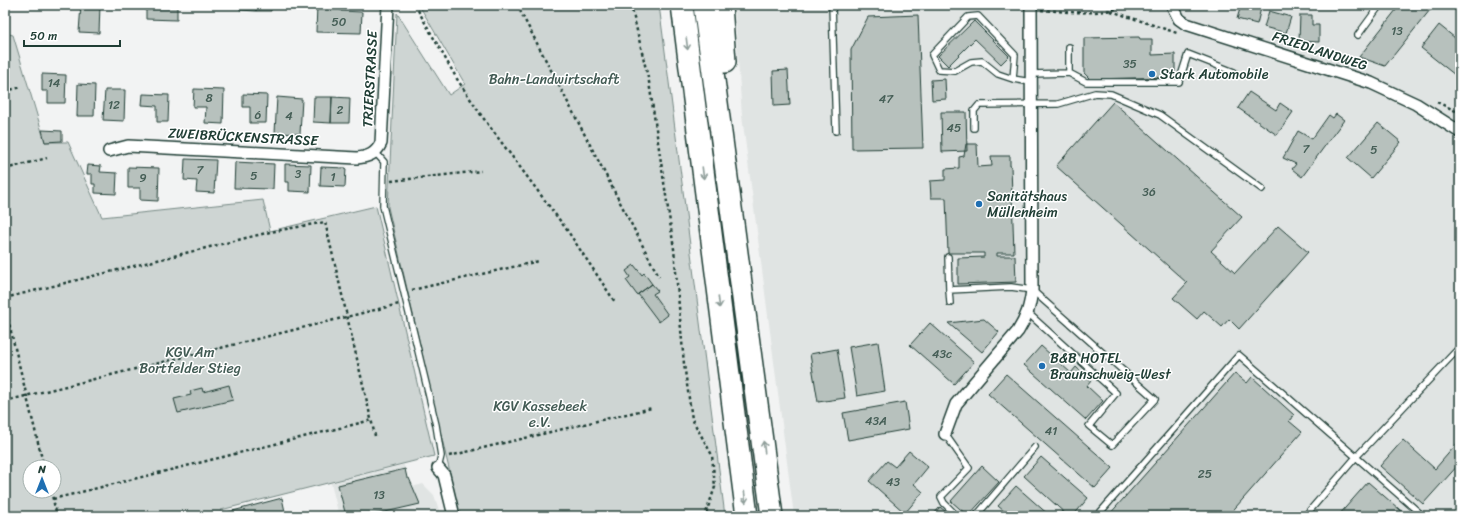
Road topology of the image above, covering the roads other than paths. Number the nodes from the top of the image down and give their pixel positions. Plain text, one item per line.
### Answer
1 (388, 5) edge
2 (682, 5) edge
3 (704, 5) edge
4 (721, 5) edge
5 (832, 5) edge
6 (1172, 5) edge
7 (1380, 5) edge
8 (1031, 7) edge
9 (1358, 35) dead end
10 (1069, 47) dead end
11 (1234, 72) dead end
12 (1069, 74) junction
13 (1031, 78) junction
14 (1013, 79) junction
15 (1031, 104) junction
16 (974, 128) dead end
17 (836, 131) dead end
18 (1460, 132) edge
19 (109, 151) dead end
20 (375, 152) junction
21 (1262, 189) dead end
22 (948, 257) dead end
23 (740, 266) junction
24 (950, 290) junction
25 (1032, 290) junction
26 (950, 303) dead end
27 (1028, 313) junction
28 (1460, 346) edge
29 (945, 434) joint
30 (1035, 447) dead end
31 (1356, 457) junction
32 (438, 468) joint
33 (454, 516) edge
34 (747, 516) edge
35 (772, 516) edge
36 (957, 516) edge
37 (976, 516) edge
38 (1096, 516) edge
39 (1305, 516) edge
40 (1423, 516) edge

1 - 20 street, TRIERSTRASSE
2 -> 34 highway
3 - 23 highway
4 - 23 highway
5 - 17 lane
6 - 18 street, FRIEDLANDWEG
7 - 9 lane
8 - 13 street
10 - 12 lane
11 - 12 lane
12 - 13 lane
13 - 14 lane
13 - 15 street
14 - 14 lane
15 - 16 lane
15 - 21 lane
15 - 25 street
19 - 20 street, ZWEIBRÜCKENSTRASSE
20 - 32 lane
22 - 24 lane
35 -> 23 highway
24 - 25 lane
24 - 26 lane
25 - 27 street
25 - 27 lane
27 - 29 street
28 - 31 lane
29 - 36 lane
30 - 37 lane
31 - 38 lane
31 - 39 lane
31 - 40 lane
32 - 33 street

